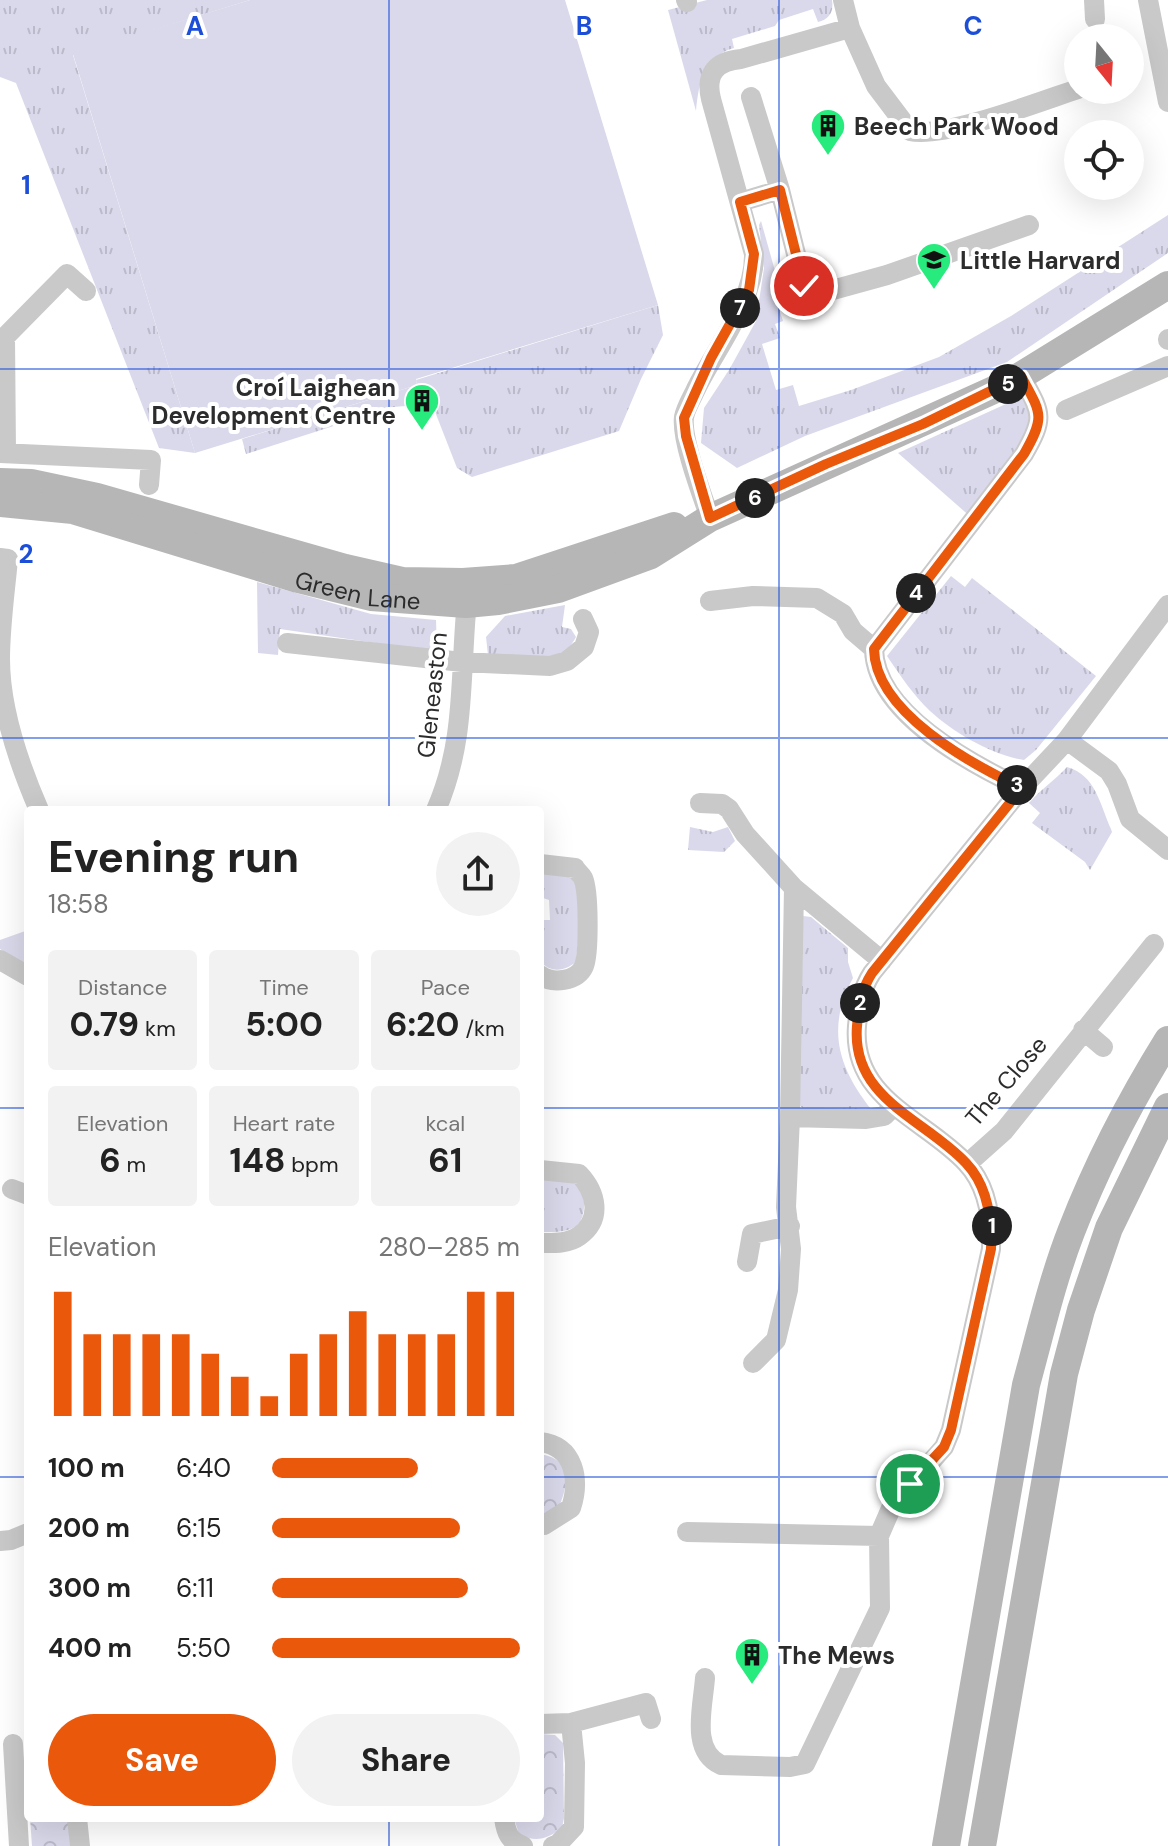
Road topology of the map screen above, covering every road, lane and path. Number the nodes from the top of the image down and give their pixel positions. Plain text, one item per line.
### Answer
1 (843, 0) edge
2 (1148, 0) edge
3 (850, 28) junction
4 (1064, 94) edge
5 (751, 97) dead end
6 (1168, 102) edge
7 (780, 190) junction
8 (740, 202) junction
9 (1029, 225) dead end
10 (1168, 285) edge
11 (86, 291) dead end
12 (1168, 366) edge
13 (1021, 376) junction
14 (1066, 410) dead end
15 (3, 453) edge
16 (0, 482) edge
17 (149, 485) dead end
18 (64, 489) junction
19 (0, 503) edge
20 (710, 518) junction
21 (174, 539) junction
22 (0, 558) edge
23 (465, 593) junction
24 (710, 601) dead end
25 (1168, 605) edge
26 (583, 619) dead end
27 (287, 643) dead end
28 (874, 649) junction
29 (462, 662) junction
30 (1067, 740) junction
31 (1022, 788) junction
32 (700, 803) dead end
33 (38, 806) edge
34 (438, 806) edge
35 (1168, 850) edge
36 (544, 864) edge
37 (794, 888) junction
38 (1154, 944) dead end
39 (0, 960) edge
40 (882, 961) junction
41 (24, 974) edge
42 (544, 978) edge
43 (1083, 1030) junction
44 (1168, 1040) edge
45 (1103, 1047) dead end
46 (894, 1106) junction
47 (1168, 1107) edge
48 (790, 1117) junction
49 (967, 1164) junction
50 (544, 1170) edge
51 (790, 1226) junction
52 (544, 1243) edge
53 (747, 1262) dead end
54 (753, 1363) dead end
55 (544, 1442) edge
56 (544, 1524) edge
57 (687, 1532) dead end
58 (24, 1534) edge
59 (879, 1536) junction
60 (0, 1541) edge
61 (705, 1678) dead end
62 (651, 1719) dead end
63 (571, 1723) junction
64 (544, 1724) edge
65 (14, 1744) edge
66 (77, 1822) edge
67 (505, 1822) edge
68 (19, 1846) edge
69 (80, 1846) edge
70 (523, 1846) edge
71 (553, 1846) edge
72 (946, 1846) edge
73 (982, 1846) edge

1 - 3 street
2 - 6 street
3 - 4 street
3 - 8 street
5 - 7 street
7 - 8 street
7 - 9 street
8 - 20 street
10 - 13 street, Green Lane
11 - 15 street
12 - 14 street
13 - 20 street, Green Lane
13 - 28 street
15 - 17 street
16 - 18 street, Green Lane
18 - 21 street
18 - 23 street, Green Lane
19 - 21 street, Green Lane
20 - 23 street, Green Lane
21 - 23 street, Green Lane
22 - 33 street
23 - 29 street, Gleneaston
24 - 28 street
25 - 30 street
26 - 29 street
27 - 29 street
28 - 31 street
29 - 34 street, Gleneaston
30 - 31 street
30 - 35 street
31 - 40 street
32 - 37 street
36 - 42 street
37 - 40 street
37 - 48 street
38 - 43 street, The Close
39 - 41 street
40 - 46 street
43 - 45 street, The Close
43 - 49 street, The Close
44 - 72 street
46 - 48 street
46 - 49 street
47 - 73 street
48 - 51 street
49 - 59 street
50 - 52 street
51 - 53 street
51 - 54 street
55 - 56 street
57 - 59 street
58 - 60 street
59 - 61 street
62 - 63 street
63 - 64 street
63 - 71 street
65 - 68 street
66 - 69 street
67 - 70 street

